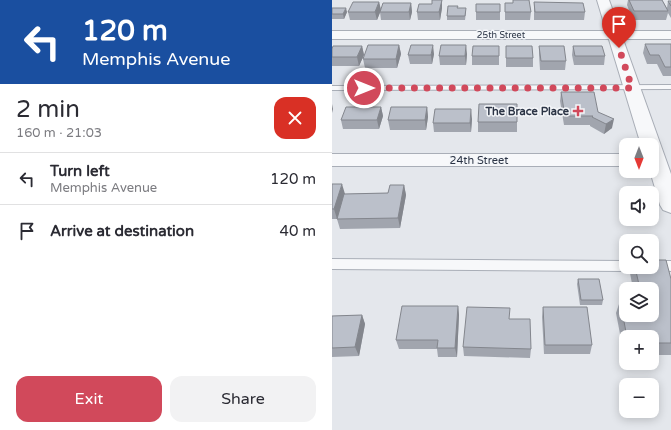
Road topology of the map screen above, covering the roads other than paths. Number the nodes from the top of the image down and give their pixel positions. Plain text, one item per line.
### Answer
1 (603, 0) edge
2 (332, 35) edge
3 (615, 35) junction
4 (671, 35) edge
5 (332, 88) edge
6 (632, 88) junction
7 (671, 88) edge
8 (650, 138) edge
9 (332, 160) edge
10 (619, 160) edge
11 (659, 164) edge
12 (671, 205) edge
13 (332, 264) edge
14 (619, 266) edge
15 (659, 266) edge
16 (671, 266) edge

1 - 3 street
2 - 3 street, 25th Street
3 - 4 street, 25th Street
3 - 6 street
5 - 6 lane
6 - 7 lane
6 - 8 street
9 - 10 street, 24th Street
11 - 12 street
13 - 14 lane
15 - 16 lane

